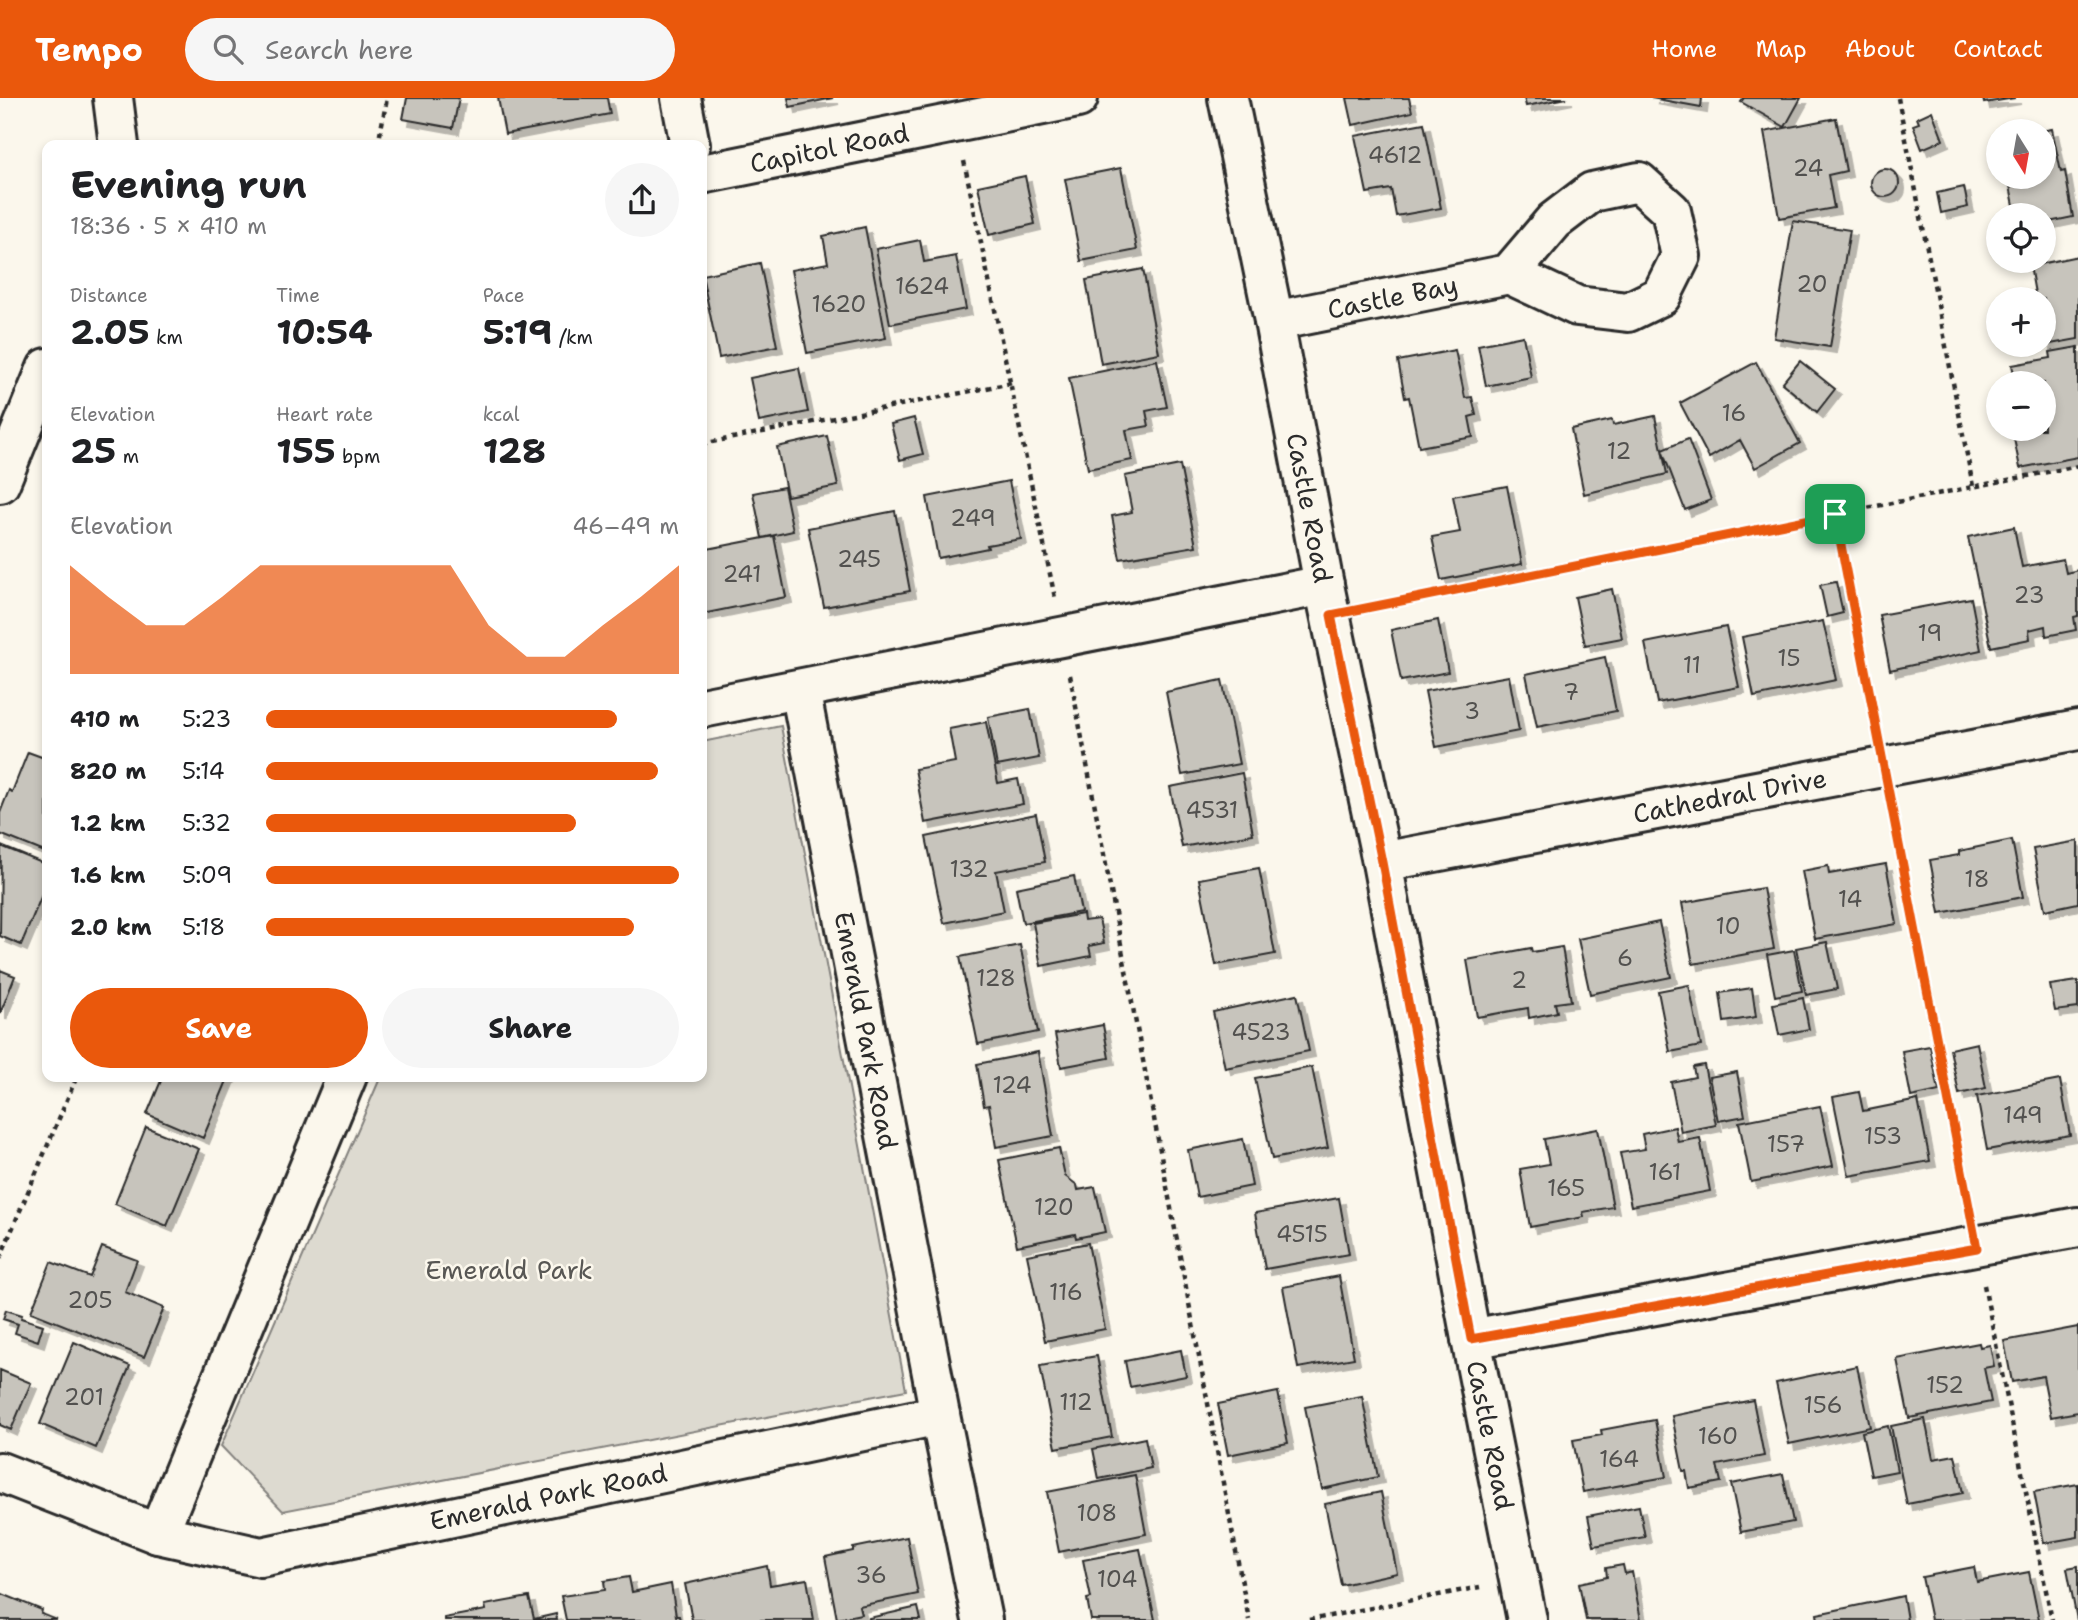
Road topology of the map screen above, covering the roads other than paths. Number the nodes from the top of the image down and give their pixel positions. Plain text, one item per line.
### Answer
1 (113, 98) edge
2 (681, 98) edge
3 (1078, 98) edge
4 (1228, 98) edge
5 (118, 140) edge
6 (689, 140) edge
7 (707, 173) edge
8 (1509, 274) dead end
9 (1274, 321) junction
10 (42, 380) edge
11 (0, 483) edge
12 (1328, 600) junction
13 (800, 689) junction
14 (707, 707) edge
15 (2078, 730) edge
16 (1382, 862) junction
17 (345, 1082) edge
18 (2078, 1227) edge
19 (1471, 1339) junction
20 (940, 1415) junction
21 (0, 1472) edge
22 (158, 1534) junction
23 (982, 1620) edge
24 (1527, 1620) edge

1 - 5 street
2 - 6 street
3 - 7 street, Capitol Road
4 - 9 street, Castle Road
8 - 9 street, Castle Bay
9 - 12 street, Castle Road
10 - 11 street
12 - 13 street
12 - 16 street, Castle Road
13 - 14 street
13 - 20 street, Emerald Park Road
15 - 16 street, Cathedral Drive
16 - 19 street, Castle Road
17 - 22 street
18 - 19 street
19 - 24 street, Castle Road
20 - 22 street, Emerald Park Road
20 - 23 street, Emerald Park Road
21 - 22 street, Emerald Park Road

